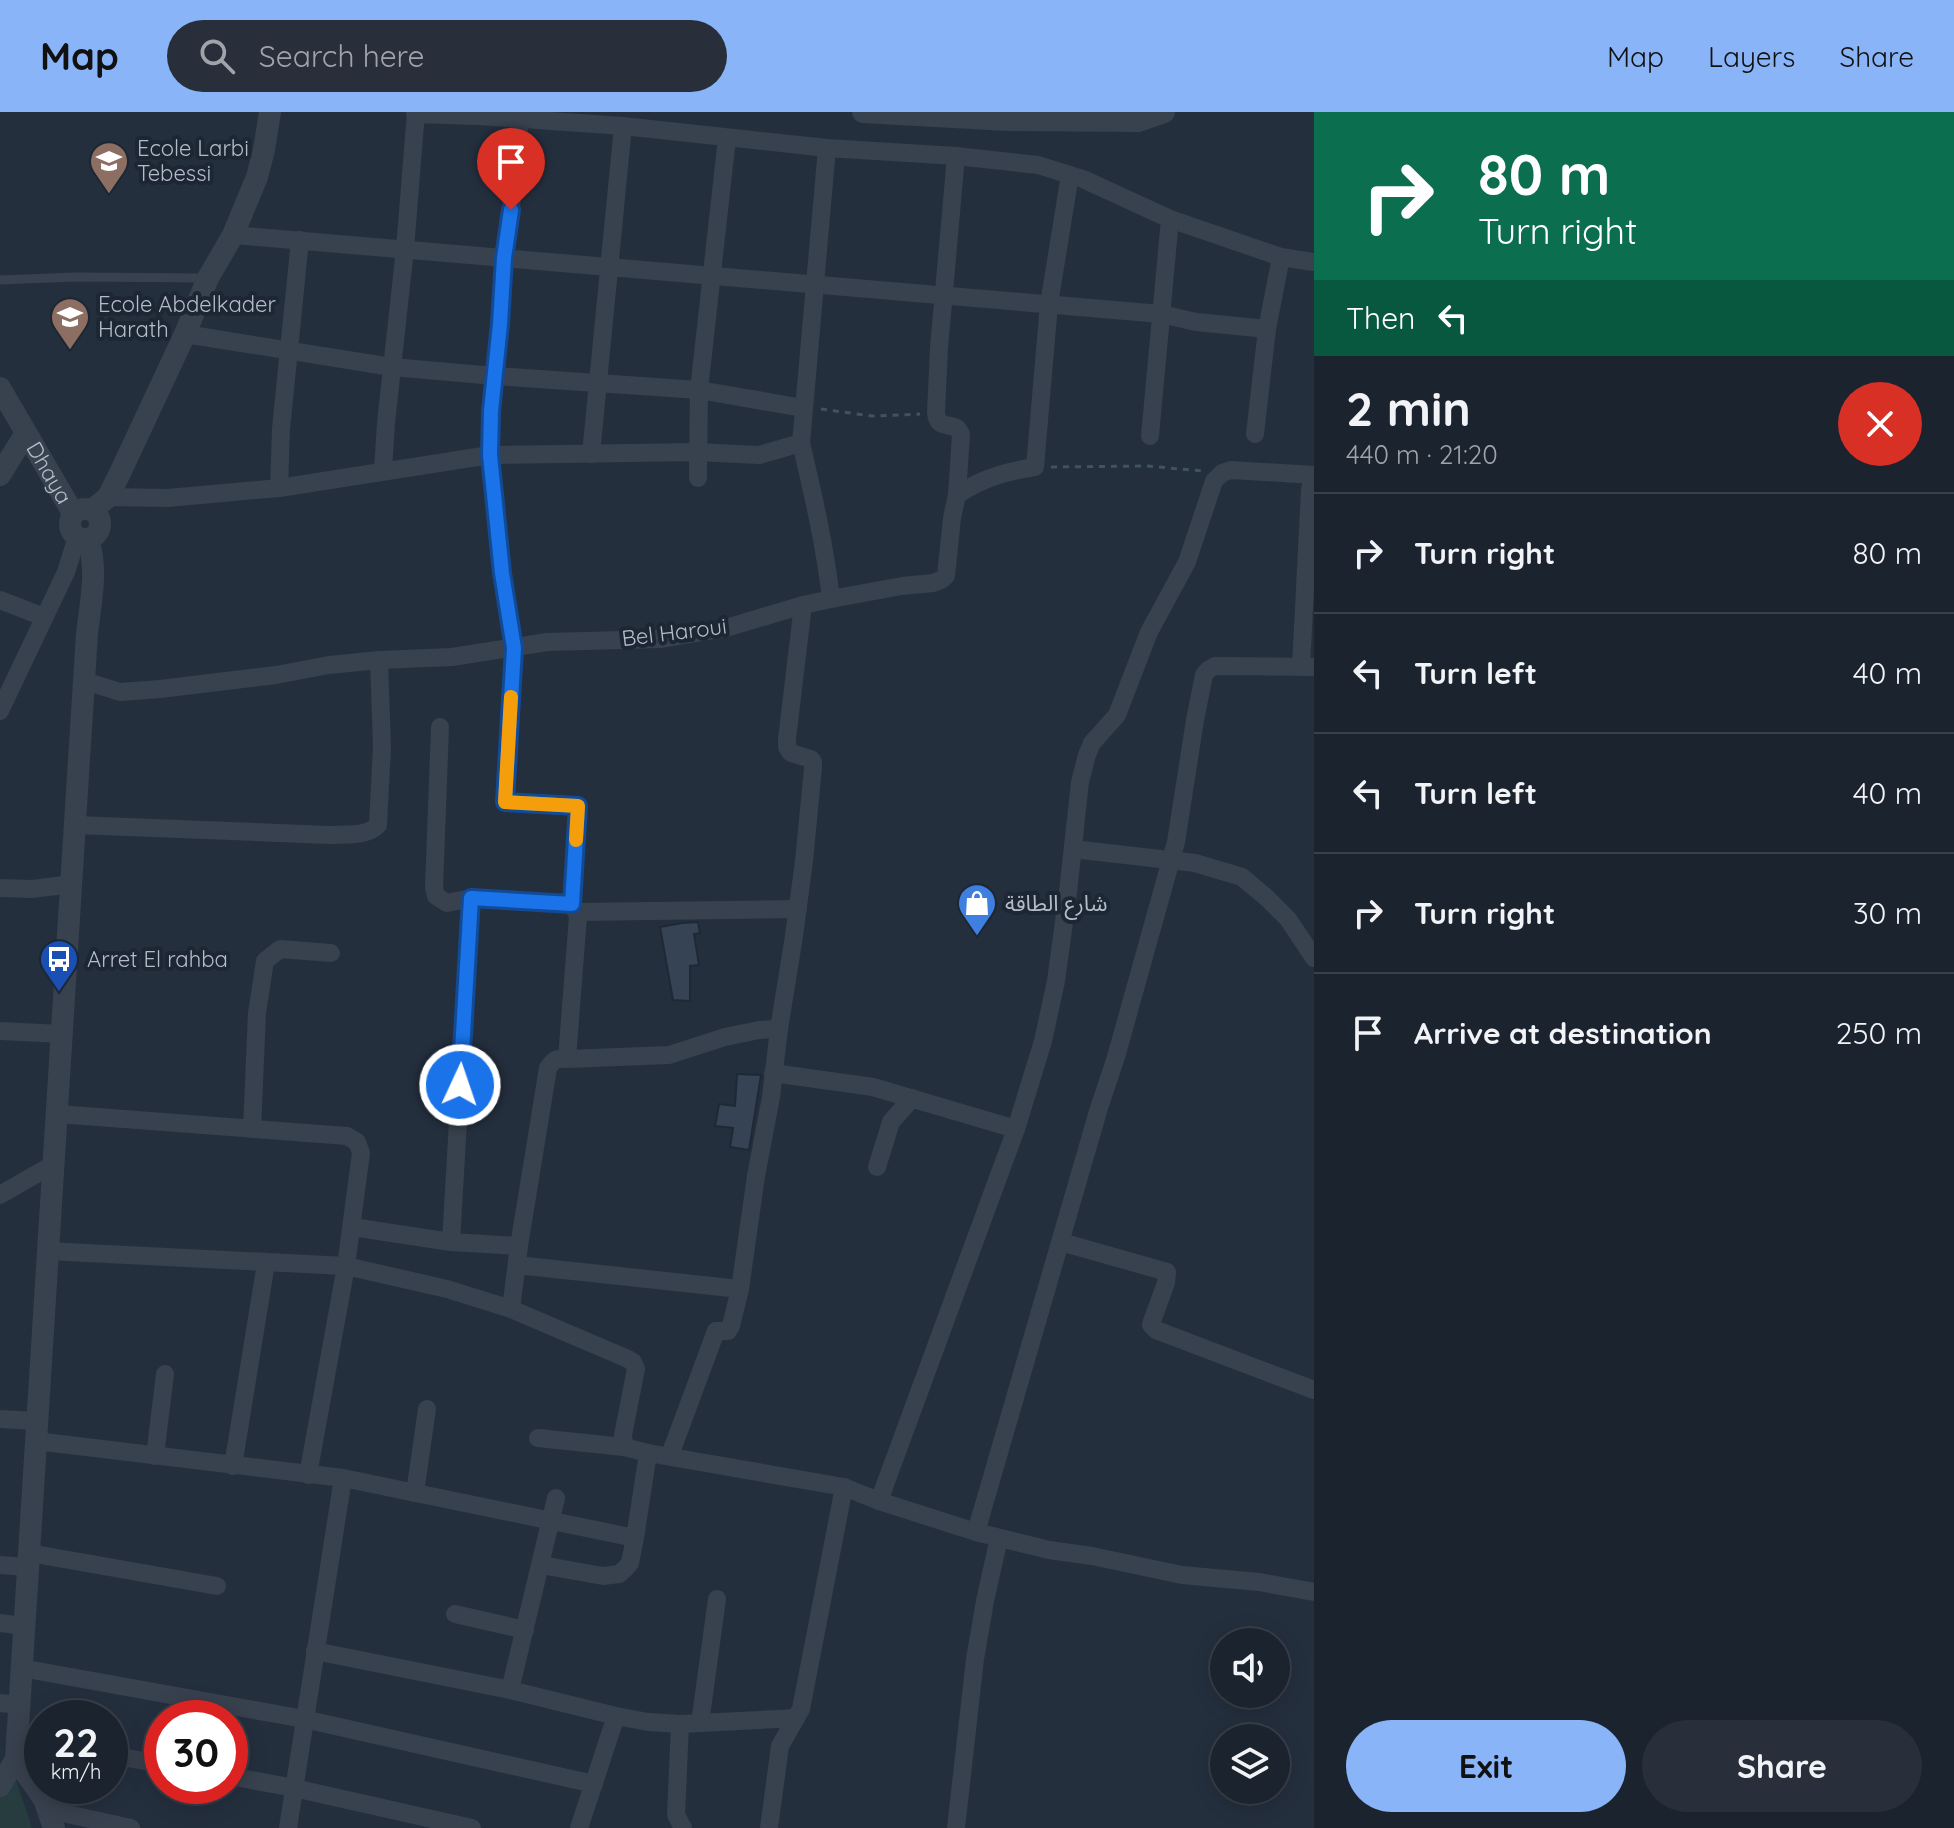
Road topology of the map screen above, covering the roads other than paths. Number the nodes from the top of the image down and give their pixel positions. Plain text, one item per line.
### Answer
1 (863, 112) edge
2 (1164, 112) edge
3 (416, 113) edge
4 (269, 118) edge
5 (520, 120) junction
6 (623, 126) junction
7 (727, 138) junction
8 (827, 148) junction
9 (956, 156) junction
10 (1070, 175) junction
11 (1170, 219) junction
12 (233, 235) junction
13 (300, 240) junction
14 (405, 249) junction
15 (1281, 257) junction
16 (504, 258) junction
17 (1314, 262) edge
18 (609, 267) junction
19 (713, 276) junction
20 (208, 278) junction
21 (0, 280) edge
22 (815, 284) junction
23 (943, 295) junction
24 (1049, 304) junction
25 (1161, 314) junction
26 (1267, 329) junction
27 (185, 334) junction
28 (288, 351) junction
29 (392, 367) junction
30 (495, 376) junction
31 (598, 383) junction
32 (0, 388) edge
33 (699, 390) junction
34 (803, 408) junction
35 (26, 433) junction
36 (1255, 434) dead end
37 (1150, 436) dead end
38 (801, 443) junction
39 (698, 452) junction
40 (591, 454) junction
41 (490, 455) junction
42 (383, 471) junction
43 (0, 475) edge
44 (1313, 475) edge
45 (698, 478) dead end
46 (279, 488) junction
47 (957, 495) junction
48 (91, 507) junction
49 (82, 538) junction
50 (831, 599) junction
51 (0, 600) edge
52 (803, 605) junction
53 (44, 617) junction
54 (514, 648) junction
55 (379, 660) junction
56 (1307, 667) edge
57 (7, 679) edge
58 (85, 681) junction
59 (0, 711) edge
60 (440, 727) dead end
61 (76, 825) junction
62 (1073, 849) junction
63 (1170, 861) junction
64 (72, 884) junction
65 (0, 888) edge
66 (471, 898) junction
67 (574, 908) junction
68 (798, 909) junction
69 (331, 953) dead end
70 (1314, 958) edge
71 (779, 1029) junction
72 (0, 1031) edge
73 (62, 1034) junction
74 (567, 1059) junction
75 (773, 1073) junction
76 (912, 1098) junction
77 (58, 1114) junction
78 (252, 1129) junction
79 (1016, 1129) junction
80 (54, 1164) junction
81 (877, 1167) dead end
82 (0, 1195) edge
83 (352, 1227) junction
84 (451, 1242) junction
85 (1061, 1242) junction
86 (48, 1251) junction
87 (518, 1256) junction
88 (266, 1263) junction
89 (346, 1266) junction
90 (740, 1289) junction
91 (511, 1309) junction
92 (165, 1374) dead end
93 (1314, 1390) edge
94 (427, 1409) dead end
95 (0, 1419) edge
96 (37, 1431) junction
97 (538, 1438) dead end
98 (624, 1447) junction
99 (648, 1453) junction
100 (670, 1455) junction
101 (155, 1456) junction
102 (233, 1466) junction
103 (308, 1475) junction
104 (343, 1478) junction
105 (844, 1487) junction
106 (415, 1493) junction
107 (556, 1498) dead end
108 (879, 1501) junction
109 (551, 1520) junction
110 (976, 1532) junction
111 (635, 1538) junction
112 (999, 1538) junction
113 (29, 1560) junction
114 (0, 1565) edge
115 (541, 1565) junction
116 (217, 1586) dead end
117 (1314, 1592) edge
118 (717, 1599) dead end
119 (455, 1614) dead end
120 (0, 1623) edge
121 (24, 1626) junction
122 (525, 1630) junction
123 (315, 1651) junction
124 (21, 1668) junction
125 (510, 1690) junction
126 (10, 1704) edge
127 (616, 1716) junction
128 (796, 1718) junction
129 (304, 1719) junction
130 (700, 1723) junction
131 (680, 1724) junction
132 (24, 1746) edge
133 (16, 1748) junction
134 (248, 1779) edge
135 (594, 1784) junction
136 (0, 1786) edge
137 (294, 1788) junction
138 (51, 1819) edge
139 (131, 1828) edge
140 (288, 1828) edge
141 (472, 1828) edge
142 (579, 1828) edge
143 (683, 1828) edge
144 (769, 1828) edge
145 (956, 1828) edge

1 - 2 street
3 - 5 street
3 - 14 street
4 - 12 street
5 - 6 street
5 - 16 street
6 - 7 street
6 - 18 street
7 - 8 street
7 - 19 street
8 - 9 street
8 - 22 street
9 - 10 street
9 - 23 street
10 - 11 street
10 - 24 street
11 - 15 street
11 - 25 street
12 - 13 street
12 - 20 street
13 - 14 street
13 - 28 street
14 - 16 street
14 - 29 street
15 - 17 street
15 - 26 street
16 - 18 street
16 - 30 street
18 - 19 street
18 - 31 street
19 - 22 street
19 - 33 street
20 - 21 lane
20 - 27 street
22 - 23 street
22 - 34 street
23 - 24 street
23 - 47 street
24 - 25 street
24 - 47 street
25 - 26 street
25 - 37 street
26 - 36 street
27 - 28 street
27 - 48 street
28 - 29 street
28 - 46 street
29 - 30 street
29 - 42 street
30 - 31 street
30 - 41 street
31 - 33 street
31 - 40 street
32 - 35 street, Dhaya
33 - 34 street
33 - 39 street
34 - 38 street
35 - 43 street, Dhaya
35 - 48 street, Dhaya
38 - 39 street
38 - 50 street
39 - 40 street
39 - 45 street
40 - 41 street
41 - 42 street
41 - 54 street
42 - 46 street
44 - 56 street
44 - 62 street
46 - 48 street
47 - 50 street, Bel Haroui
48 - 49 street
49 - 53 street
49 - 58 street
50 - 52 street, Bel Haroui
51 - 53 street
52 - 54 street, Bel Haroui
52 - 68 street
53 - 57 street
54 - 55 street, Bel Haroui
54 - 67 street
55 - 58 street, Bel Haroui
55 - 61 street
56 - 63 street
57 - 59 street
58 - 61 street
60 - 66 street
61 - 64 street
62 - 63 street
62 - 79 street
63 - 70 street
63 - 85 street
64 - 65 street
64 - 73 street
66 - 67 street
66 - 84 street
67 - 68 street
67 - 74 street
68 - 71 street
69 - 78 street
71 - 74 street
71 - 75 street
72 - 73 street
73 - 77 street
74 - 87 street
75 - 76 street
75 - 90 street
76 - 79 street
76 - 81 street
77 - 78 street
77 - 80 street
78 - 83 street
79 - 108 street
80 - 82 street
80 - 86 street
83 - 84 street
83 - 89 street
84 - 87 street
85 - 93 street
85 - 110 street
86 - 88 street
86 - 96 street
87 - 90 street
87 - 91 street
88 - 89 street
88 - 102 street
89 - 91 street
89 - 103 street
90 - 100 street
91 - 98 street
92 - 101 street
94 - 106 street
95 - 96 street
96 - 101 street
96 - 113 street
97 - 98 street
98 - 99 street
99 - 100 street
99 - 111 street
100 - 105 street
101 - 102 street
102 - 103 street
103 - 104 street
104 - 106 street
104 - 123 street
105 - 108 street
105 - 128 street
106 - 109 street
107 - 109 street
108 - 110 street
109 - 111 street
109 - 115 street
110 - 112 street
111 - 115 street
112 - 117 street
112 - 145 street
113 - 114 street
113 - 116 street
113 - 121 street
115 - 122 street
118 - 130 street
119 - 122 street
120 - 121 street
121 - 124 street
122 - 125 street
123 - 125 street
123 - 129 street
124 - 126 street
124 - 129 street
125 - 127 street
126 - 133 street
127 - 131 street
127 - 135 street
128 - 130 street
128 - 144 street
129 - 135 street
129 - 137 street
130 - 131 street
131 - 143 street
132 - 133 street
133 - 136 street
133 - 138 street
134 - 137 street
135 - 142 street
137 - 140 street
137 - 141 street
138 - 139 street

